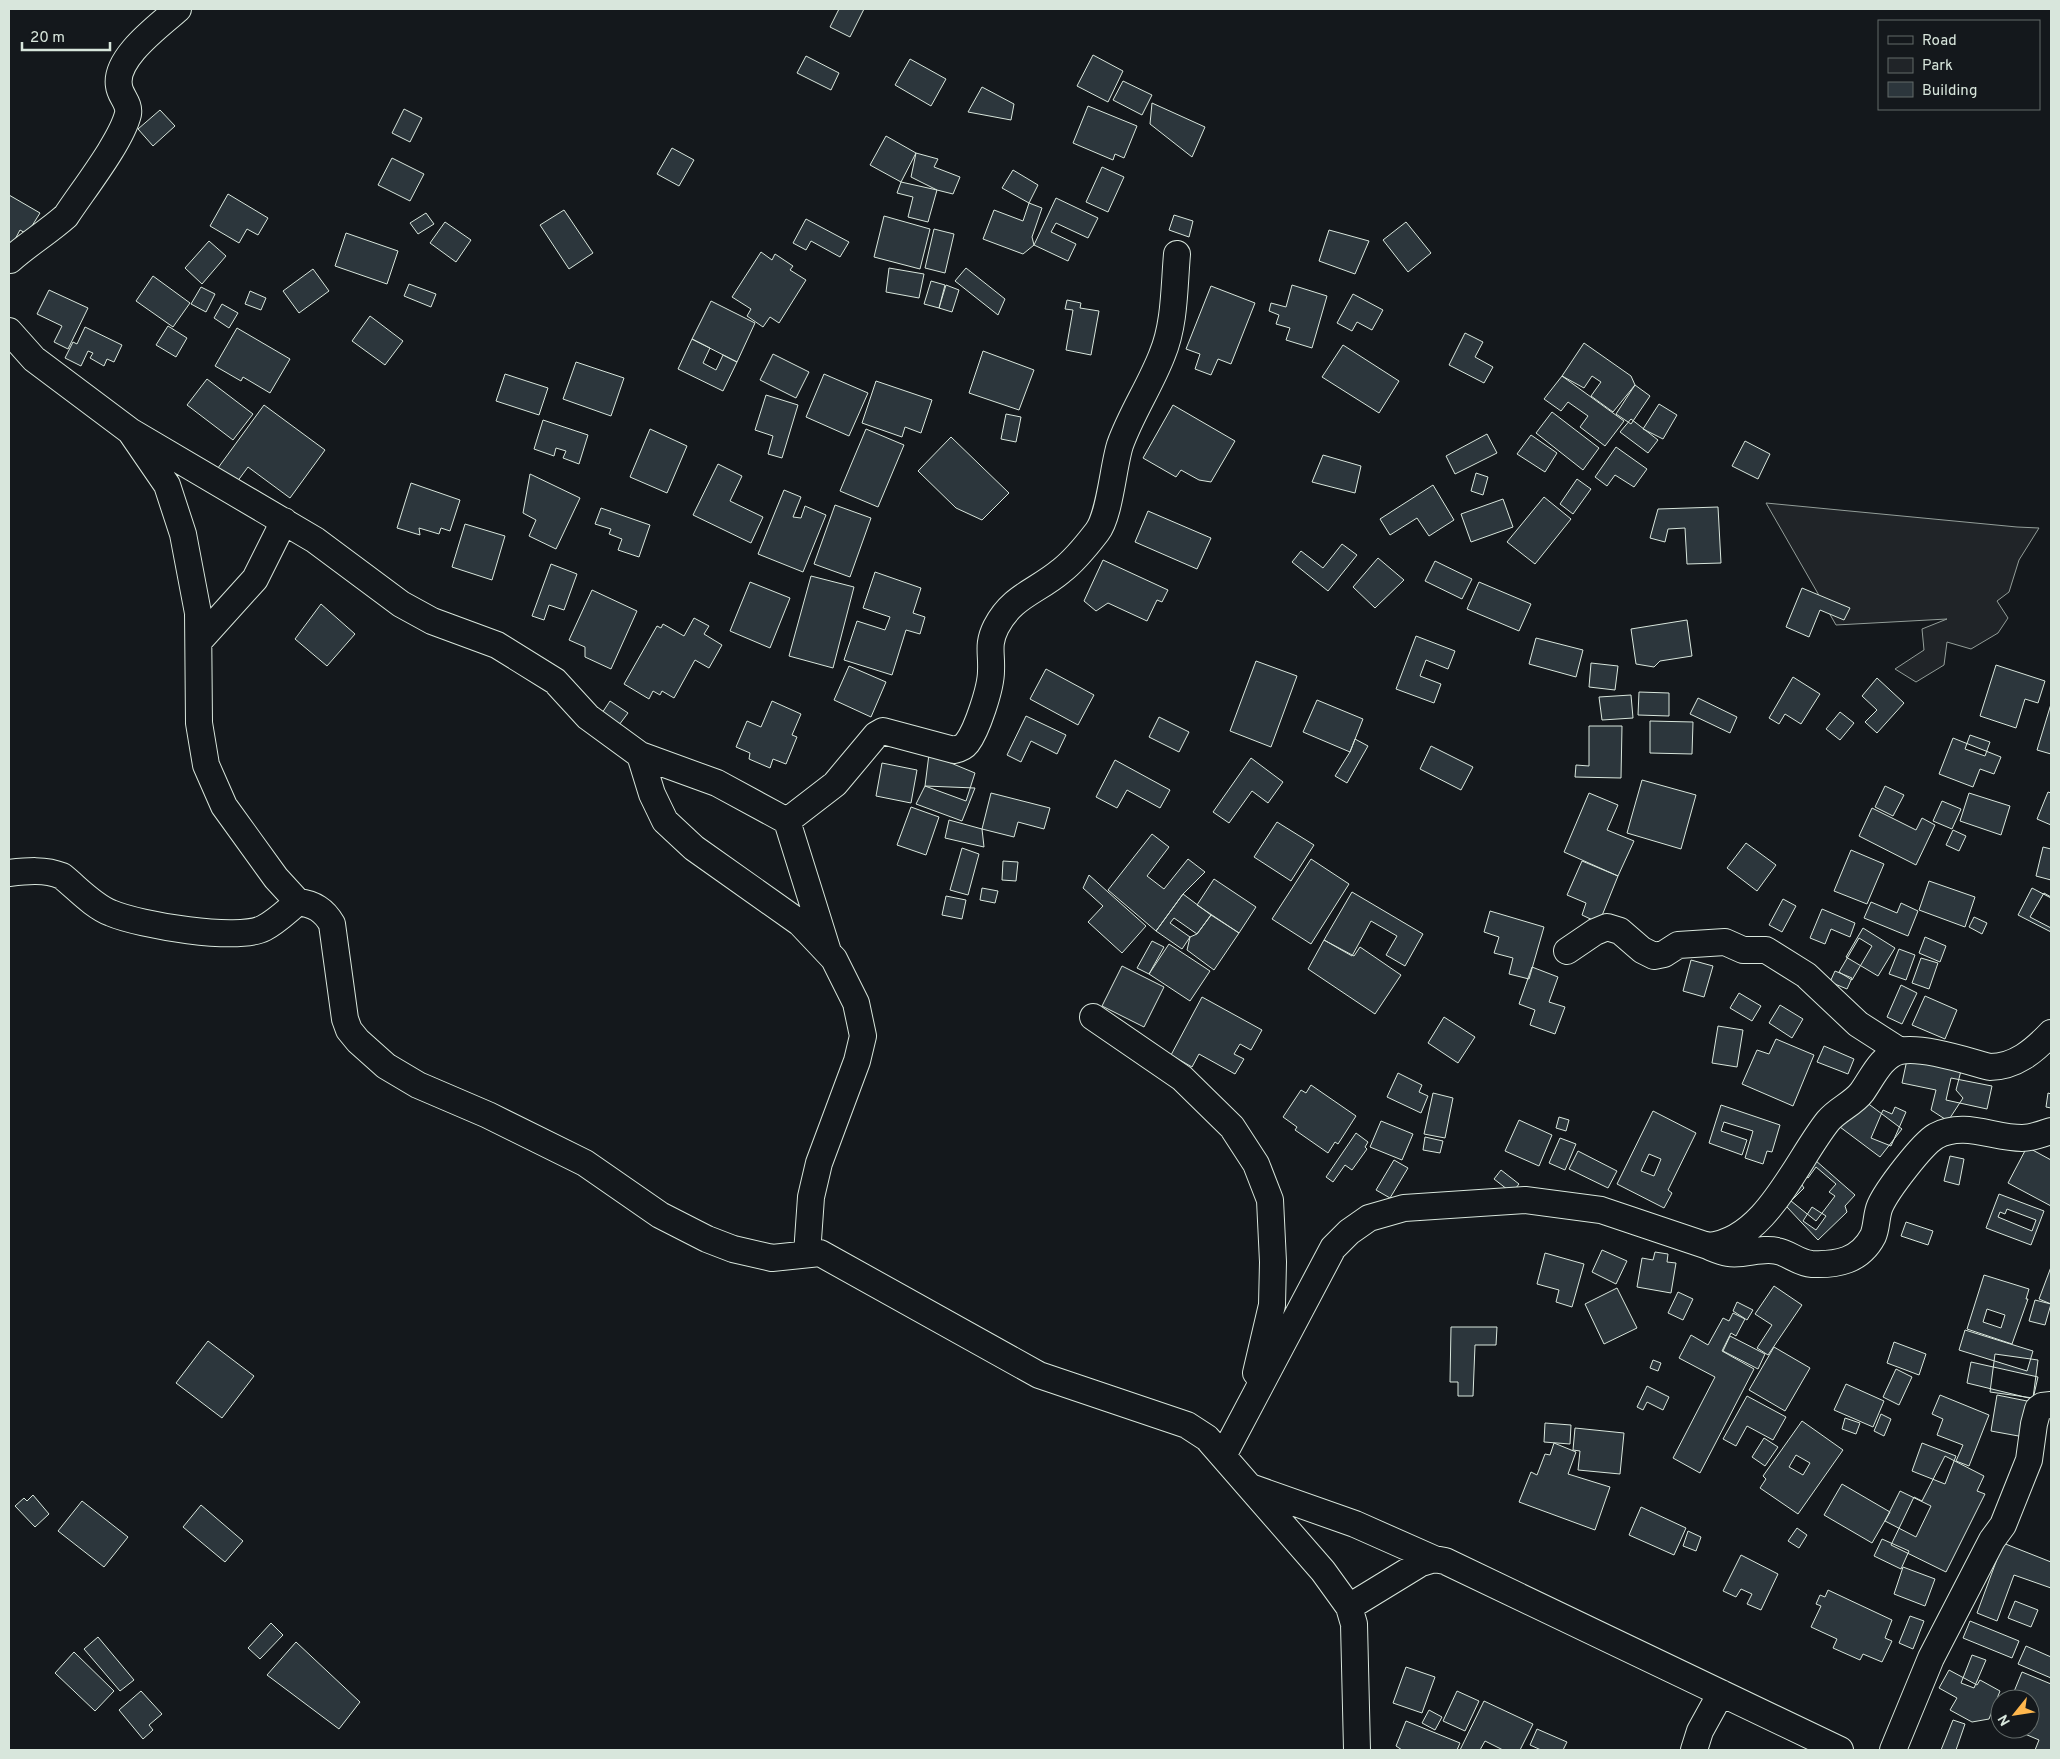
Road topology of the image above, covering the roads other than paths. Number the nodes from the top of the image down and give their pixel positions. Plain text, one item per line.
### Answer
1 (178, 9) edge
2 (1177, 254) dead end
3 (9, 261) edge
4 (9, 330) edge
5 (130, 431) junction
6 (284, 521) junction
7 (199, 641) junction
8 (640, 755) junction
9 (787, 821) junction
10 (9, 873) edge
11 (298, 902) junction
12 (1567, 951) dead end
13 (828, 952) junction
14 (1093, 1017) dead end
15 (2051, 1033) edge
16 (1900, 1051) junction
17 (2051, 1131) edge
18 (1707, 1245) junction
19 (807, 1254) junction
20 (2051, 1405) edge
21 (1247, 1411) junction
22 (1223, 1456) junction
23 (1250, 1487) junction
24 (1434, 1559) junction
25 (1349, 1607) junction
26 (1721, 1693) junction
27 (1357, 1750) edge
28 (1694, 1750) edge
29 (1840, 1750) edge
30 (1893, 1750) edge

1 - 3 street
2 - 9 street
4 - 5 street
5 - 6 street
5 - 7 street
6 - 7 street
6 - 8 street
7 - 11 street
8 - 9 street
8 - 13 street
9 - 13 street
10 - 11 street
11 - 19 street
12 - 16 street
13 - 19 street
14 - 21 street
15 - 16 street
16 - 18 street
17 - 18 street
18 - 21 street
19 - 22 street
20 - 30 street
21 - 22 street
22 - 23 street
23 - 24 street
23 - 25 street
24 - 25 street
24 - 26 street
25 - 27 street
26 - 28 street
26 - 29 street

